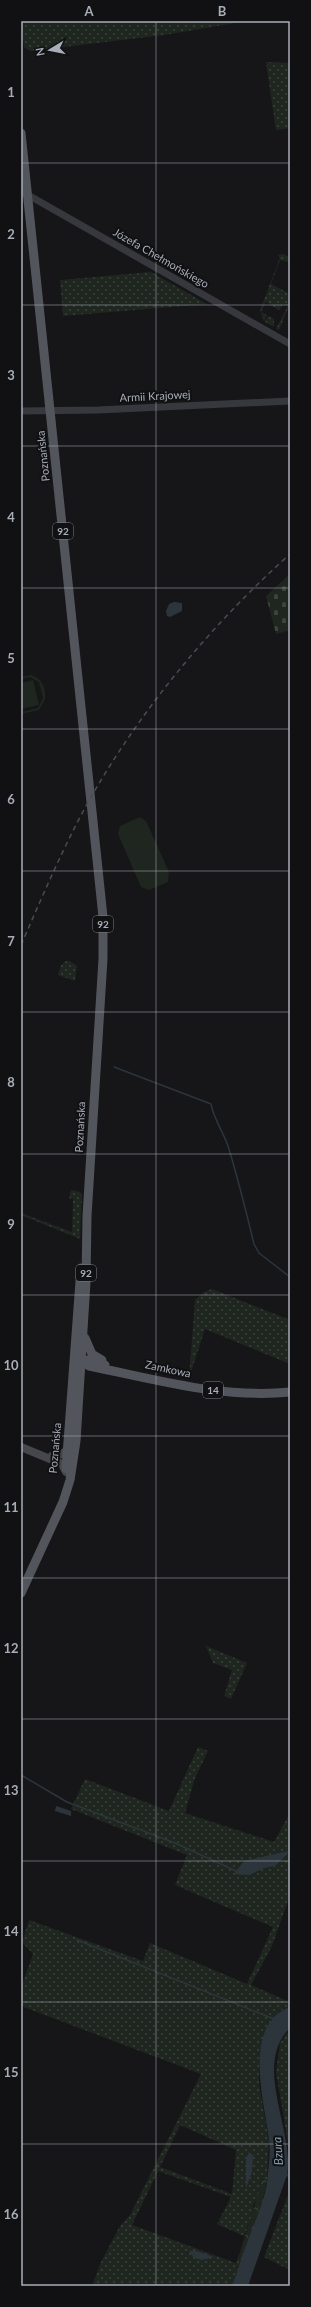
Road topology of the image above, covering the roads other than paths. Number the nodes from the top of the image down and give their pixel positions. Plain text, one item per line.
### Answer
1 (21, 133) edge
2 (24, 193) edge
3 (290, 344) edge
4 (290, 401) edge
5 (21, 411) edge
6 (50, 411) junction
7 (87, 1216) junction
8 (83, 1331) junction
9 (75, 1338) junction
10 (81, 1361) junction
11 (112, 1369) junction
12 (73, 1370) junction
13 (290, 1392) edge
14 (80, 1394) junction
15 (21, 1447) edge
16 (68, 1449) junction
17 (40, 1455) junction
18 (52, 1456) junction
19 (68, 1468) junction
20 (21, 1593) edge

1 - 2 main road, Poznańska / 92
2 - 3 street, Józefa Chełmońskiego
2 - 6 main road, Poznańska / 92
4 - 6 street, Armii Krajowej
5 - 6 street, Armii Krajowej
6 - 7 main road, Poznańska / 92
7 - 8 main road, Poznańska / 92
7 - 9 main road, Poznańska / 92
8 - 10 main road, Poznańska / 92
8 - 11 main road, Zamkowa / 14
9 - 10 main road, Poznańska
9 - 12 main road, Poznańska / 92
10 - 11 main road, Zamkowa / 14
10 - 12 main road
10 - 14 main road, Poznańska / 92
11 - 13 main road, Zamkowa / 14
11 - 14 main road, Zamkowa / 14
12 - 16 main road, Poznańska / 92
14 - 19 main road, Poznańska / 92
15 - 17 main road
16 - 18 main road
16 - 19 main road, Poznańska / 92
17 - 18 main road
17 - 19 main road
18 - 19 main road
19 - 20 main road, Poznańska / 92

